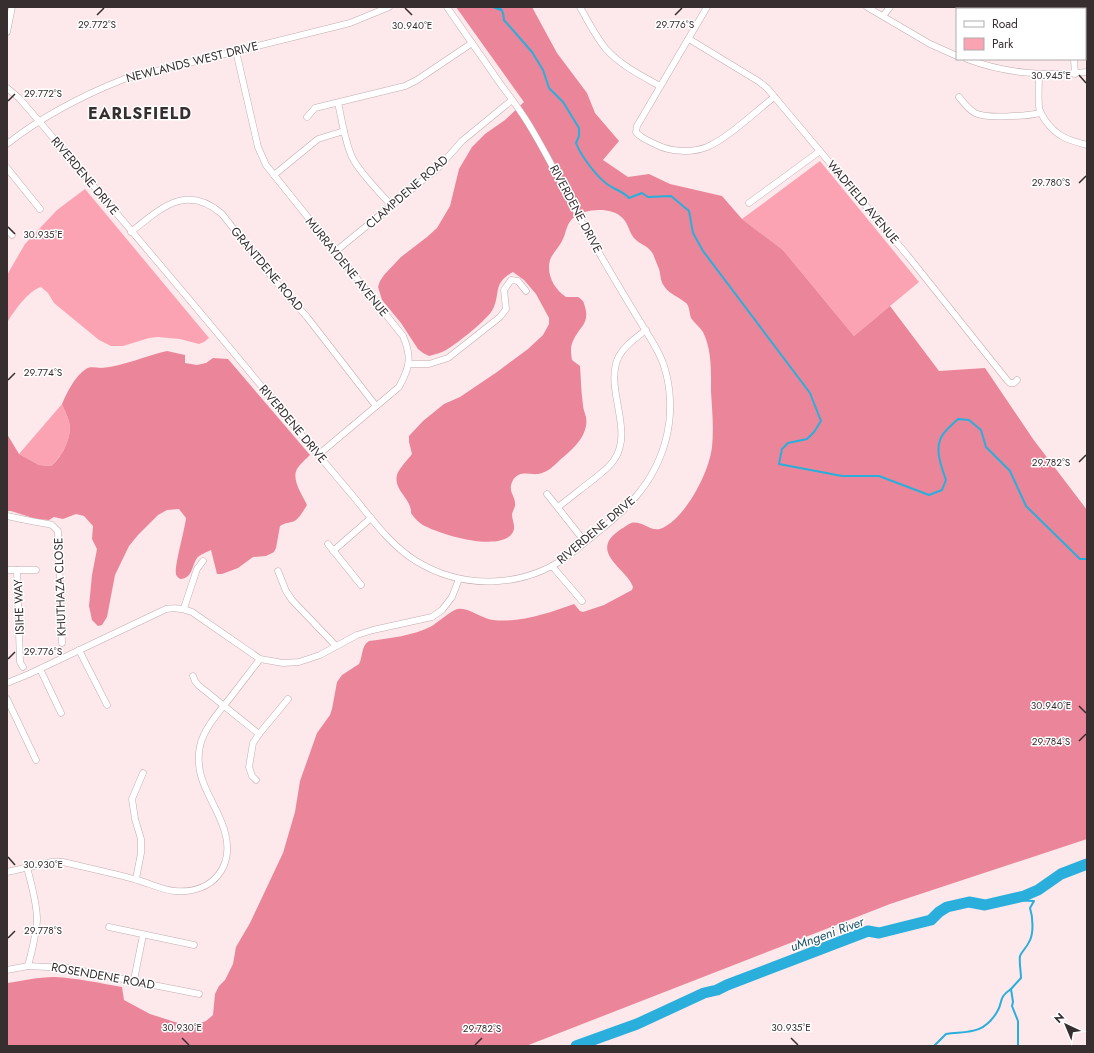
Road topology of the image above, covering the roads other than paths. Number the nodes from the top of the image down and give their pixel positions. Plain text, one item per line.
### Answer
1 (12, 7) edge
2 (389, 7) edge
3 (447, 7) edge
4 (580, 7) edge
5 (707, 7) edge
6 (867, 7) edge
7 (890, 7) edge
8 (883, 16) junction
9 (7, 32) edge
10 (688, 39) junction
11 (472, 43) junction
12 (236, 51) junction
13 (956, 56) edge
14 (971, 60) edge
15 (1074, 60) edge
16 (1087, 72) edge
17 (1039, 74) junction
18 (1075, 74) junction
19 (660, 86) junction
20 (7, 88) edge
21 (959, 97) dead end
22 (773, 98) junction
23 (512, 100) junction
24 (338, 103) junction
25 (1040, 113) junction
26 (307, 117) dead end
27 (39, 120) junction
28 (344, 131) junction
29 (7, 144) edge
30 (1087, 145) edge
31 (820, 151) junction
32 (7, 168) edge
33 (274, 175) junction
34 (749, 203) dead end
35 (392, 206) junction
36 (40, 209) dead end
37 (7, 230) edge
38 (131, 232) junction
39 (12, 235) dead end
40 (336, 251) junction
41 (526, 291) dead end
42 (646, 330) junction
43 (409, 364) junction
44 (1017, 380) dead end
45 (376, 406) junction
46 (318, 455) junction
47 (547, 494) dead end
48 (558, 507) junction
49 (7, 516) edge
50 (371, 518) junction
51 (585, 542) junction
52 (328, 544) dead end
53 (333, 550) junction
54 (203, 561) dead end
55 (552, 566) junction
56 (7, 570) edge
57 (17, 570) junction
58 (36, 570) dead end
59 (278, 571) dead end
60 (459, 579) junction
61 (361, 584) dead end
62 (582, 601) dead end
63 (184, 608) junction
64 (62, 643) dead end
65 (336, 646) junction
66 (79, 650) junction
67 (260, 659) junction
68 (23, 667) dead end
69 (40, 669) junction
70 (193, 676) dead end
71 (7, 682) edge
72 (7, 699) edge
73 (288, 699) dead end
74 (107, 705) dead end
75 (224, 706) junction
76 (62, 712) dead end
77 (259, 734) junction
78 (36, 760) dead end
79 (142, 773) dead end
80 (256, 780) dead end
81 (28, 867) junction
82 (7, 872) edge
83 (136, 879) junction
84 (109, 928) dead end
85 (143, 935) junction
86 (194, 945) dead end
87 (28, 966) junction
88 (7, 970) edge
89 (134, 980) junction
90 (199, 994) dead end

1 - 9 street
2 - 12 street, NEWLANDS WEST DRIVE
3 - 11 street, RIVERDENE DRIVE
4 - 19 street
5 - 10 street
6 - 8 street
7 - 8 street
8 - 13 street
10 - 19 street
10 - 22 street, WADFIELD AVENUE
11 - 23 street, RIVERDENE DRIVE
11 - 24 street
12 - 27 street, NEWLANDS WEST DRIVE
12 - 33 street, MURRAYDENE AVENUE
14 - 17 street
15 - 18 street
16 - 18 street
17 - 18 street
17 - 25 street
19 - 22 street
20 - 27 street, RIVERDENE DRIVE
21 - 25 street
22 - 31 street, WADFIELD AVENUE
23 - 35 street, CLAMPDENE ROAD
23 - 42 street, RIVERDENE DRIVE
24 - 26 street
24 - 28 street
25 - 30 street
27 - 29 street, NEWLANDS WEST DRIVE
27 - 38 street, RIVERDENE DRIVE
28 - 33 street
28 - 35 street
31 - 34 street
31 - 44 street, WADFIELD AVENUE
32 - 36 street
33 - 40 street, MURRAYDENE AVENUE
35 - 40 street, CLAMPDENE ROAD
37 - 39 street
38 - 45 street, GRANTDENE ROAD
38 - 46 street, RIVERDENE DRIVE
40 - 43 street, MURRAYDENE AVENUE
41 - 43 street
42 - 48 street
42 - 51 street, RIVERDENE DRIVE
43 - 45 street, MURRAYDENE AVENUE
45 - 46 street, MURRAYDENE AVENUE
46 - 50 street, RIVERDENE DRIVE
47 - 48 street
48 - 51 street
49 - 64 street, KHUTHAZA CLOSE
50 - 53 street
50 - 60 street, RIVERDENE DRIVE
51 - 55 street, RIVERDENE DRIVE
52 - 53 street
53 - 61 street
54 - 63 street
55 - 60 street, RIVERDENE DRIVE
55 - 62 street
56 - 57 street
57 - 58 street
57 - 68 street, ISIHE WAY
59 - 65 street
60 - 65 street
63 - 66 street
63 - 67 street
65 - 67 street
66 - 69 street
66 - 74 street
67 - 75 street
69 - 71 street
69 - 76 street
70 - 75 street
72 - 78 street
73 - 77 street
75 - 77 street
75 - 83 street
77 - 80 street
79 - 83 street
81 - 82 street
81 - 83 street
81 - 87 street
84 - 85 street
85 - 86 street
85 - 89 street
87 - 88 street, ROSENDENE ROAD
87 - 89 street, ROSENDENE ROAD
89 - 90 street, ROSENDENE ROAD

